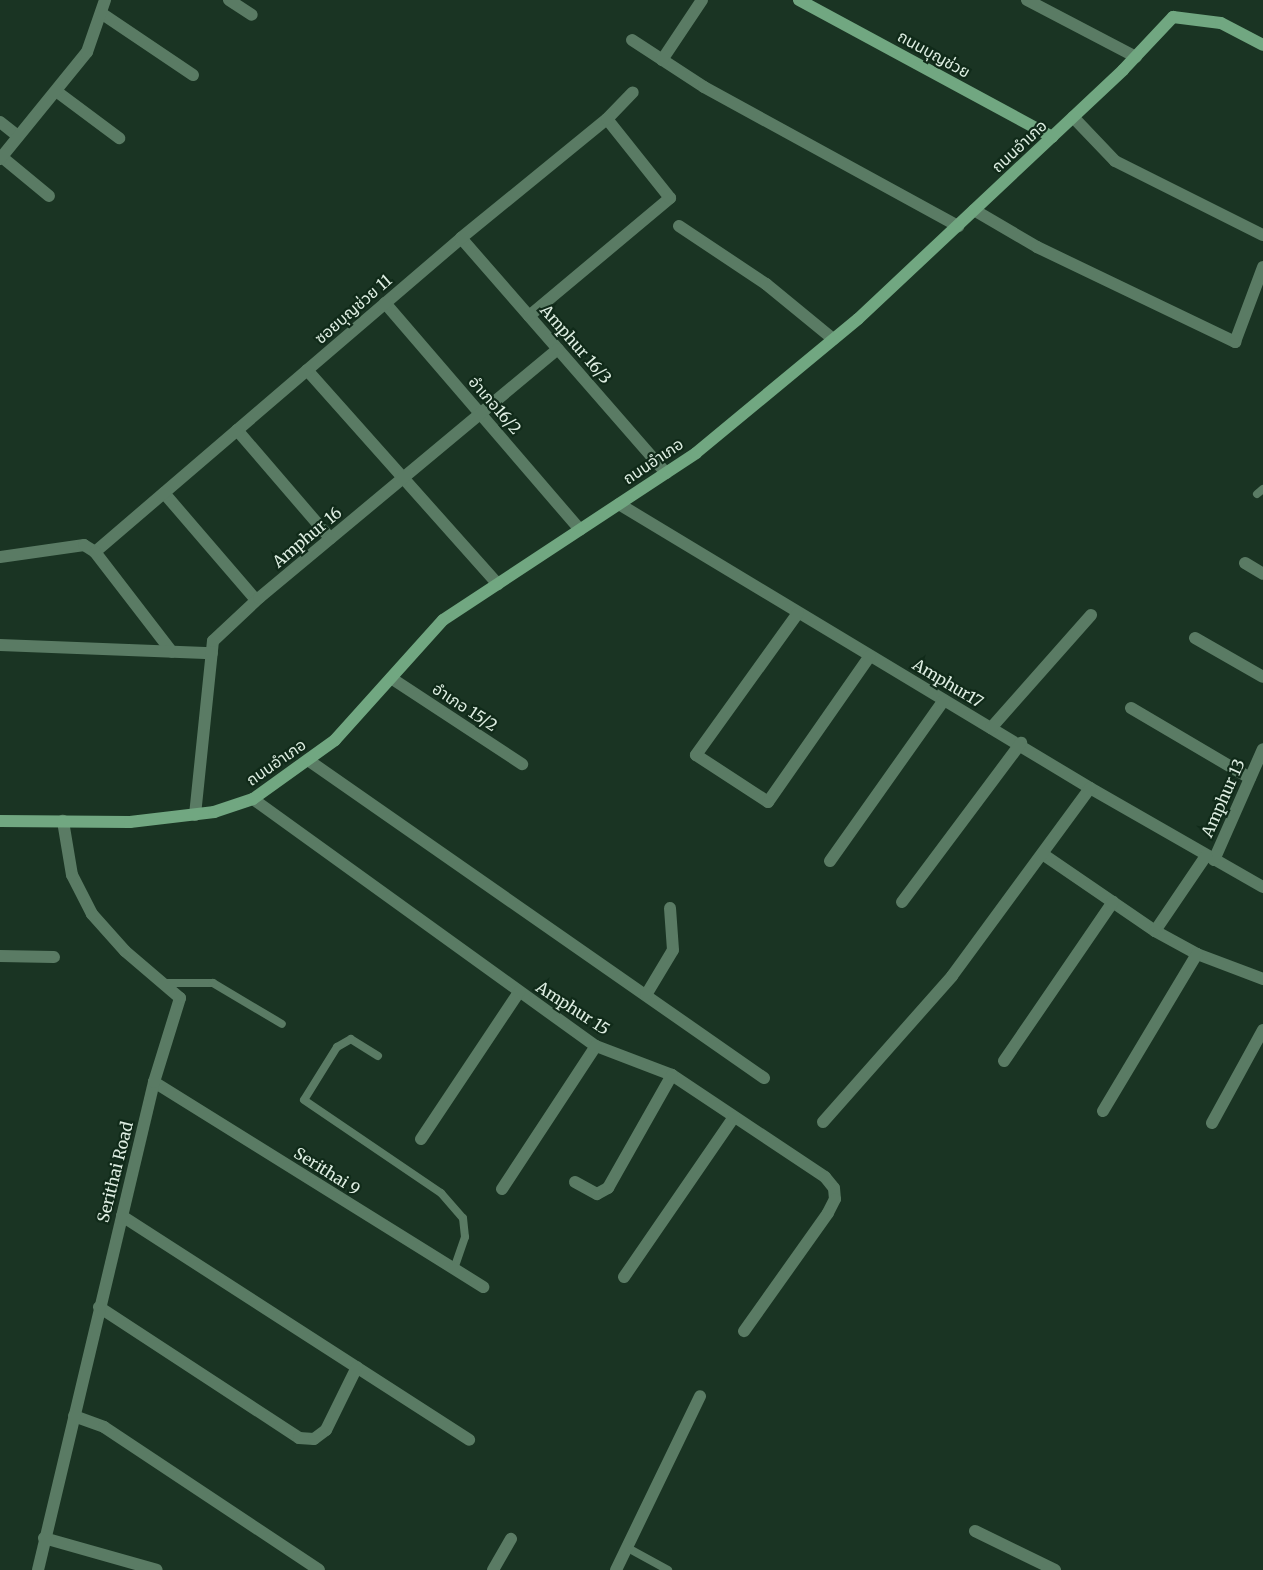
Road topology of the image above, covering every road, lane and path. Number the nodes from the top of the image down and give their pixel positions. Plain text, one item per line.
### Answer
1 (105, 0) edge
2 (229, 0) edge
3 (702, 0) edge
4 (799, 0) edge
5 (1027, 0) edge
6 (101, 13) junction
7 (252, 15) dead end
8 (632, 40) dead end
9 (1263, 45) edge
10 (1136, 57) junction
11 (663, 60) junction
12 (193, 75) dead end
13 (56, 91) junction
14 (633, 92) dead end
15 (1073, 117) junction
16 (607, 119) junction
17 (0, 122) edge
18 (18, 136) junction
19 (1052, 137) junction
20 (119, 138) dead end
21 (1, 158) edge
22 (49, 196) dead end
23 (974, 210) junction
24 (679, 226) dead end
25 (958, 226) junction
26 (1263, 235) edge
27 (461, 238) junction
28 (1263, 267) edge
29 (385, 303) junction
30 (529, 316) junction
31 (833, 339) junction
32 (558, 349) junction
33 (307, 370) junction
34 (480, 413) junction
35 (237, 430) junction
36 (666, 473) junction
37 (403, 478) junction
38 (164, 493) junction
39 (619, 504) junction
40 (580, 530) junction
41 (330, 538) junction
42 (95, 552) junction
43 (0, 557) edge
44 (1245, 563) dead end
45 (1263, 574) edge
46 (498, 584) junction
47 (256, 600) junction
48 (798, 613) junction
49 (1092, 615) dead end
50 (1195, 638) dead end
51 (0, 645) edge
52 (172, 652) junction
53 (212, 653) junction
54 (870, 656) junction
55 (1263, 677) edge
56 (391, 678) junction
57 (944, 700) junction
58 (1131, 708) dead end
59 (991, 728) junction
60 (1021, 743) junction
61 (1263, 749) edge
62 (308, 760) junction
63 (522, 764) dead end
64 (1250, 778) junction
65 (1090, 788) junction
66 (253, 799) junction
67 (195, 815) junction
68 (0, 821) edge
69 (63, 821) junction
70 (1044, 855) junction
71 (1210, 858) junction
72 (830, 861) dead end
73 (1263, 887) edge
74 (902, 902) dead end
75 (1113, 902) junction
76 (670, 908) dead end
77 (1155, 931) junction
78 (1197, 954) junction
79 (0, 956) edge
80 (54, 957) dead end
81 (1263, 979) edge
82 (163, 983) junction
83 (519, 992) junction
84 (646, 995) junction
85 (282, 1024) dead end
86 (1263, 1030) edge
87 (596, 1046) junction
88 (378, 1056) dead end
89 (1004, 1060) dead end
90 (672, 1075) junction
91 (764, 1078) dead end
92 (154, 1082) junction
93 (1103, 1111) dead end
94 (734, 1117) junction
95 (823, 1122) dead end
96 (1212, 1123) dead end
97 (421, 1139) dead end
98 (575, 1182) dead end
99 (502, 1189) dead end
100 (122, 1216) junction
101 (454, 1269) junction
102 (624, 1277) dead end
103 (483, 1287) dead end
104 (99, 1307) junction
105 (744, 1331) dead end
106 (357, 1366) junction
107 (700, 1396) dead end
108 (74, 1416) junction
109 (469, 1440) dead end
110 (975, 1531) dead end
111 (45, 1538) junction
112 (511, 1539) dead end
113 (626, 1547) junction
114 (38, 1570) edge
115 (157, 1570) edge
116 (319, 1570) edge
117 (493, 1570) edge
118 (616, 1570) edge
119 (668, 1570) edge
120 (1055, 1570) edge

1 - 6 street
2 - 7 street
3 - 11 street
4 - 19 street, ถนนบุญช่วย
5 - 10 street
6 - 12 street
6 - 13 street
8 - 11 street
9 - 10 street, ถนนอำเภอ
10 - 15 street, ถนนอำเภอ
11 - 25 street
13 - 18 street
13 - 20 street
14 - 16 street, ซอยบุญช่วย 11
15 - 19 street, ถนนอำเภอ
15 - 26 street
16 - 27 street, ซอยบุญช่วย 11
16 - 30 street
17 - 18 street
18 - 21 street
19 - 23 street, ถนนอำเภอ
21 - 22 street
23 - 25 street, ถนนอำเภอ
23 - 28 street
24 - 31 street
25 - 31 street, ถนนอำเภอ
27 - 29 street, ซอยบุญช่วย 11
27 - 30 street, Amphur 16/3
29 - 33 street, ซอยบุญช่วย 11
29 - 34 street, อำเภอ16/2
30 - 32 street, Amphur 16/3
31 - 36 street, ถนนอำเภอ
32 - 34 street, Amphur 16
32 - 36 street, Amphur 16/3
33 - 35 street, ซอยบุญช่วย 11
33 - 37 street
34 - 37 street, Amphur 16
34 - 40 street, อำเภอ16/2
35 - 38 street, ซอยบุญช่วย 11
35 - 41 street
36 - 39 street, ถนนอำเภอ
37 - 41 street, Amphur 16
37 - 46 street
38 - 42 street, ซอยบุญช่วย 11
38 - 47 street
39 - 40 street, ถนนอำเภอ
39 - 48 street, Amphur17
40 - 46 street, ถนนอำเภอ
41 - 47 street, Amphur 16
42 - 43 street
42 - 52 street
44 - 45 street
46 - 56 street, ถนนอำเภอ
47 - 53 street, Amphur 16
48 - 54 street, Amphur17
48 - 54 street
49 - 59 street
50 - 55 street
51 - 52 street
52 - 53 street
53 - 67 street, Amphur 16
54 - 57 street, Amphur17
56 - 62 street, ถนนอำเภอ
56 - 63 street, อำเภอ 15/2
57 - 59 street, Amphur17
57 - 72 street
58 - 64 street
59 - 60 street, Amphur17
60 - 65 street, Amphur17
60 - 74 street
61 - 64 street, Amphur 13
62 - 66 street, ถนนอำเภอ
62 - 84 street
64 - 71 street, Amphur 13
65 - 70 street
65 - 71 street, Amphur17
66 - 67 street, ถนนอำเภอ
66 - 83 street, Amphur 15
67 - 69 street, ถนนอำเภอ
68 - 69 street, ถนนอำเภอ
69 - 82 street, Serithai Road
70 - 75 street
70 - 95 street
71 - 73 street, Amphur17
71 - 77 street, Amphur 13
75 - 77 street
75 - 89 street
76 - 84 street
77 - 78 street
78 - 81 street
78 - 93 street
79 - 80 street
82 - 85 lane
82 - 92 street, Serithai Road
83 - 87 street, Amphur 15
83 - 97 street
84 - 91 street
86 - 96 street
87 - 90 street, Amphur 15
87 - 99 street
88 - 101 lane
90 - 94 street, Amphur 15
90 - 98 street
92 - 100 street, Serithai Road
92 - 101 street, Serithai 9
94 - 102 street
94 - 105 street, Amphur 15
100 - 104 street, Serithai Road
100 - 106 street
101 - 103 street, Serithai 9
104 - 106 street
104 - 108 street, Serithai Road
106 - 109 street
107 - 113 street
108 - 111 street, Serithai Road
108 - 116 street
110 - 120 street
111 - 114 street, Serithai Road
111 - 115 street
112 - 117 street
113 - 118 street
113 - 119 lane

